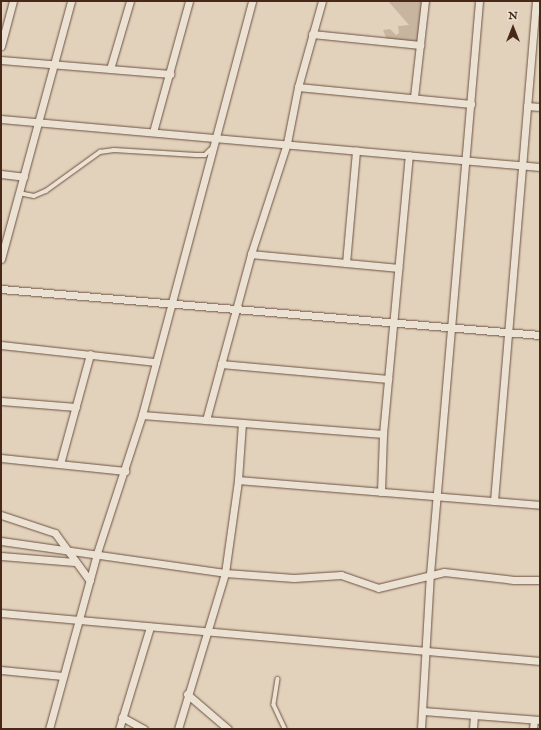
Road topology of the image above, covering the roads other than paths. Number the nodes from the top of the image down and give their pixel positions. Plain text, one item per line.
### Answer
1 (13, 1) edge
2 (72, 1) edge
3 (130, 1) edge
4 (189, 1) edge
5 (252, 1) edge
6 (322, 1) edge
7 (425, 1) edge
8 (479, 1) edge
9 (536, 1) edge
10 (312, 34) junction
11 (420, 45) junction
12 (1, 46) edge
13 (1, 60) edge
14 (55, 65) junction
15 (110, 69) junction
16 (170, 74) junction
17 (298, 87) junction
18 (414, 98) junction
19 (471, 104) junction
20 (527, 106) junction
21 (540, 107) edge
22 (1, 119) edge
23 (38, 124) junction
24 (153, 132) junction
25 (214, 137) junction
26 (287, 143) junction
27 (211, 149) junction
28 (356, 150) junction
29 (409, 155) junction
30 (465, 159) junction
31 (522, 165) junction
32 (540, 166) edge
33 (1, 174) edge
34 (24, 177) junction
35 (19, 193) junction
36 (252, 254) junction
37 (1, 259) edge
38 (346, 263) junction
39 (398, 268) junction
40 (1, 289) edge
41 (171, 304) junction
42 (237, 309) junction
43 (394, 323) junction
44 (452, 328) junction
45 (508, 332) junction
46 (540, 335) edge
47 (1, 345) edge
48 (90, 354) junction
49 (156, 362) junction
50 (221, 364) junction
51 (388, 379) junction
52 (1, 401) edge
53 (76, 408) junction
54 (142, 415) junction
55 (206, 420) junction
56 (242, 423) junction
57 (383, 434) junction
58 (1, 458) edge
59 (60, 464) junction
60 (125, 471) junction
61 (238, 480) junction
62 (381, 492) junction
63 (438, 496) junction
64 (494, 501) junction
65 (540, 505) edge
66 (1, 515) edge
67 (1, 541) edge
68 (66, 549) junction
69 (97, 553) junction
70 (1, 556) edge
71 (75, 562) junction
72 (225, 573) junction
73 (430, 574) junction
74 (540, 580) edge
75 (90, 581) junction
76 (1, 612) edge
77 (80, 619) junction
78 (150, 627) junction
79 (208, 632) junction
80 (427, 651) junction
81 (540, 661) edge
82 (1, 670) edge
83 (63, 676) junction
84 (278, 679) dead end
85 (187, 694) junction
86 (423, 711) junction
87 (474, 715) junction
88 (122, 717) junction
89 (537, 720) edge
90 (49, 729) edge
91 (119, 729) edge
92 (144, 729) edge
93 (178, 729) edge
94 (228, 729) edge
95 (285, 729) edge
96 (421, 729) edge
97 (473, 729) edge
98 (534, 729) edge

1 - 12 street
2 - 14 street
3 - 15 street
4 - 16 street
5 - 25 street
6 - 10 street
7 - 11 street
8 - 19 street
9 - 20 street
10 - 11 street
10 - 17 street
11 - 18 street
13 - 14 street
14 - 15 street
14 - 23 street
15 - 16 street
16 - 24 street
17 - 18 street
17 - 26 street
18 - 19 street
19 - 30 street
20 - 21 street
20 - 31 street
22 - 23 street
23 - 24 street
23 - 34 street
24 - 25 street
25 - 26 street
25 - 27 street
26 - 28 street
26 - 36 street
27 - 35 lane
27 - 41 street
28 - 29 street
28 - 38 street
29 - 30 street
29 - 39 street
30 - 31 street
30 - 44 street
31 - 32 street
31 - 45 street
33 - 34 street
34 - 35 street
35 - 37 street
36 - 38 street
36 - 42 street
38 - 39 street
39 - 43 street
40 - 41 street
41 - 42 street
41 - 49 street
42 - 43 street
42 - 50 street
43 - 44 street
43 - 51 street
44 - 45 street
44 - 63 street
45 - 46 street
45 - 64 street
47 - 48 street
48 - 49 street
48 - 53 street
49 - 54 street
50 - 51 street
50 - 55 street
51 - 57 street
52 - 53 street
53 - 59 street
54 - 55 street
54 - 60 street
55 - 56 street
56 - 57 street
56 - 61 street
57 - 62 street
58 - 59 street
59 - 60 street
60 - 69 street
61 - 62 street
61 - 72 street
62 - 63 street
63 - 64 street
63 - 73 street
64 - 65 street
66 - 68 street
67 - 68 street
68 - 69 street
68 - 71 street
69 - 72 street
69 - 75 street
70 - 71 street
71 - 75 street
72 - 73 street
72 - 79 street
73 - 74 street
73 - 80 street
75 - 77 street
76 - 77 street
77 - 78 street
77 - 83 street
78 - 79 street
78 - 88 street
79 - 80 street
79 - 85 street
80 - 81 street
80 - 86 street
82 - 83 street
83 - 90 street
84 - 95 lane
85 - 93 street
85 - 94 street
86 - 87 street
86 - 96 street
87 - 89 street
87 - 97 street
88 - 91 street
88 - 92 street
89 - 98 street

